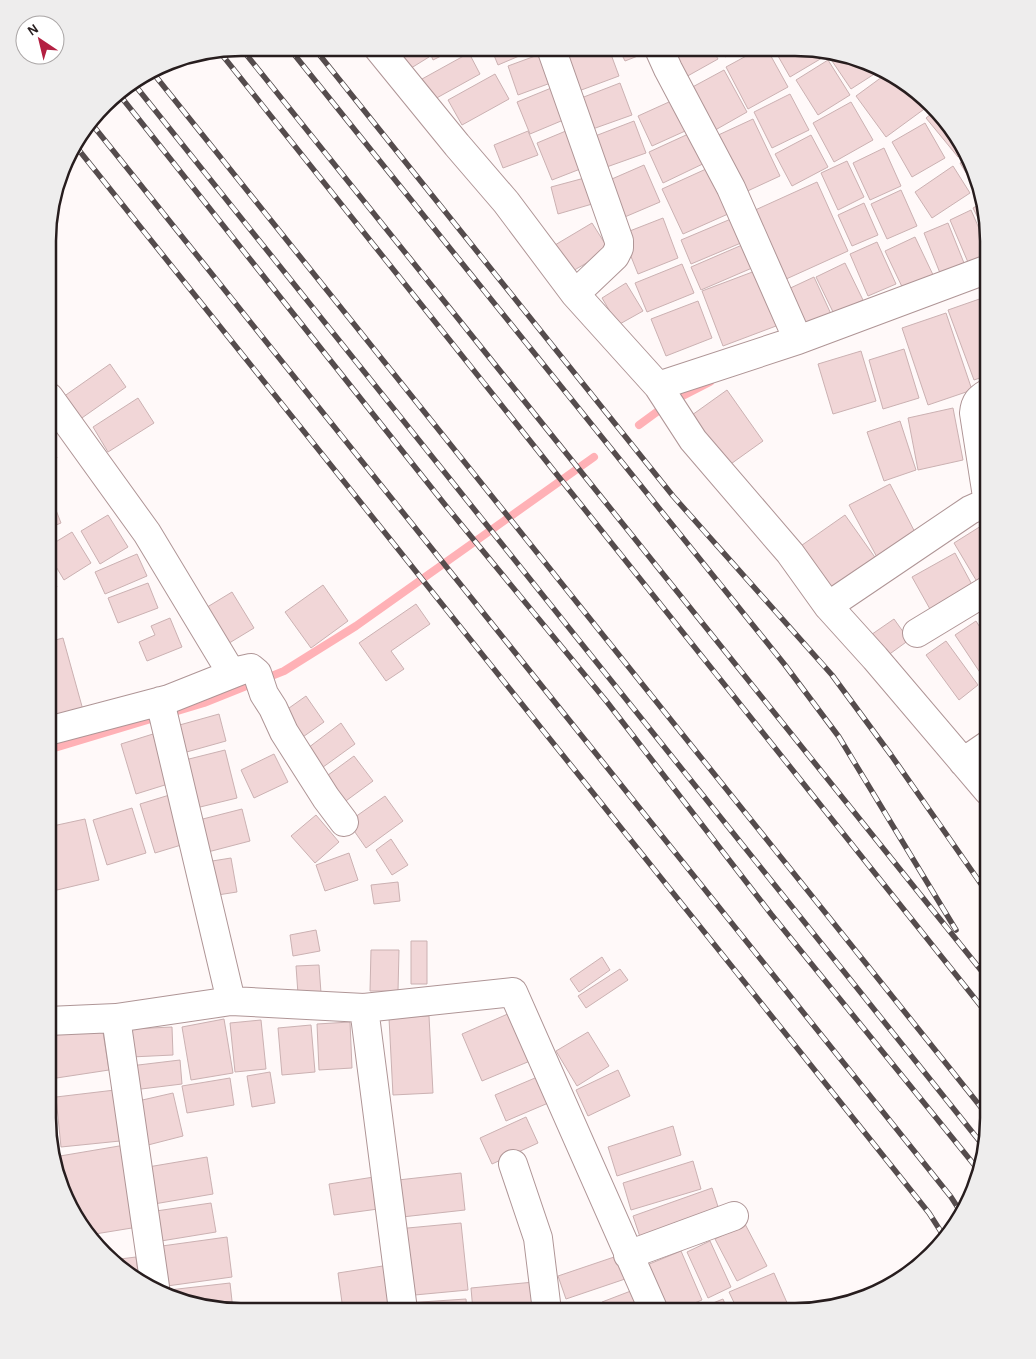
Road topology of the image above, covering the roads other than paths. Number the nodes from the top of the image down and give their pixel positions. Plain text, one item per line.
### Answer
1 (385, 56) edge
2 (554, 56) edge
3 (662, 56) edge
4 (980, 271) edge
5 (575, 294) junction
6 (798, 340) junction
7 (658, 386) junction
8 (980, 398) edge
9 (56, 406) edge
10 (980, 452) edge
11 (980, 506) edge
12 (980, 595) edge
13 (828, 606) junction
14 (917, 633) dead end
15 (251, 680) junction
16 (162, 711) junction
17 (56, 730) edge
18 (980, 751) edge
19 (964, 762) junction
20 (980, 781) edge
21 (344, 822) dead end
22 (232, 1001) junction
23 (364, 1008) junction
24 (116, 1018) junction
25 (56, 1021) edge
26 (513, 1164) dead end
27 (734, 1216) dead end
28 (628, 1255) junction
29 (154, 1281) edge
30 (402, 1303) edge
31 (546, 1303) edge
32 (650, 1303) edge

1 - 5 street
2 - 5 street
3 - 6 street
4 - 6 street
5 - 7 street
6 - 7 street
7 - 13 street
8 - 10 street
9 - 15 street
11 - 13 street
12 - 14 street
13 - 19 street
15 - 16 street
15 - 21 street
16 - 17 street
16 - 22 street
18 - 19 street
19 - 20 street
22 - 23 street
22 - 24 street
23 - 28 street
23 - 30 street
24 - 25 street
24 - 29 street
26 - 31 street
27 - 28 street
28 - 32 street

